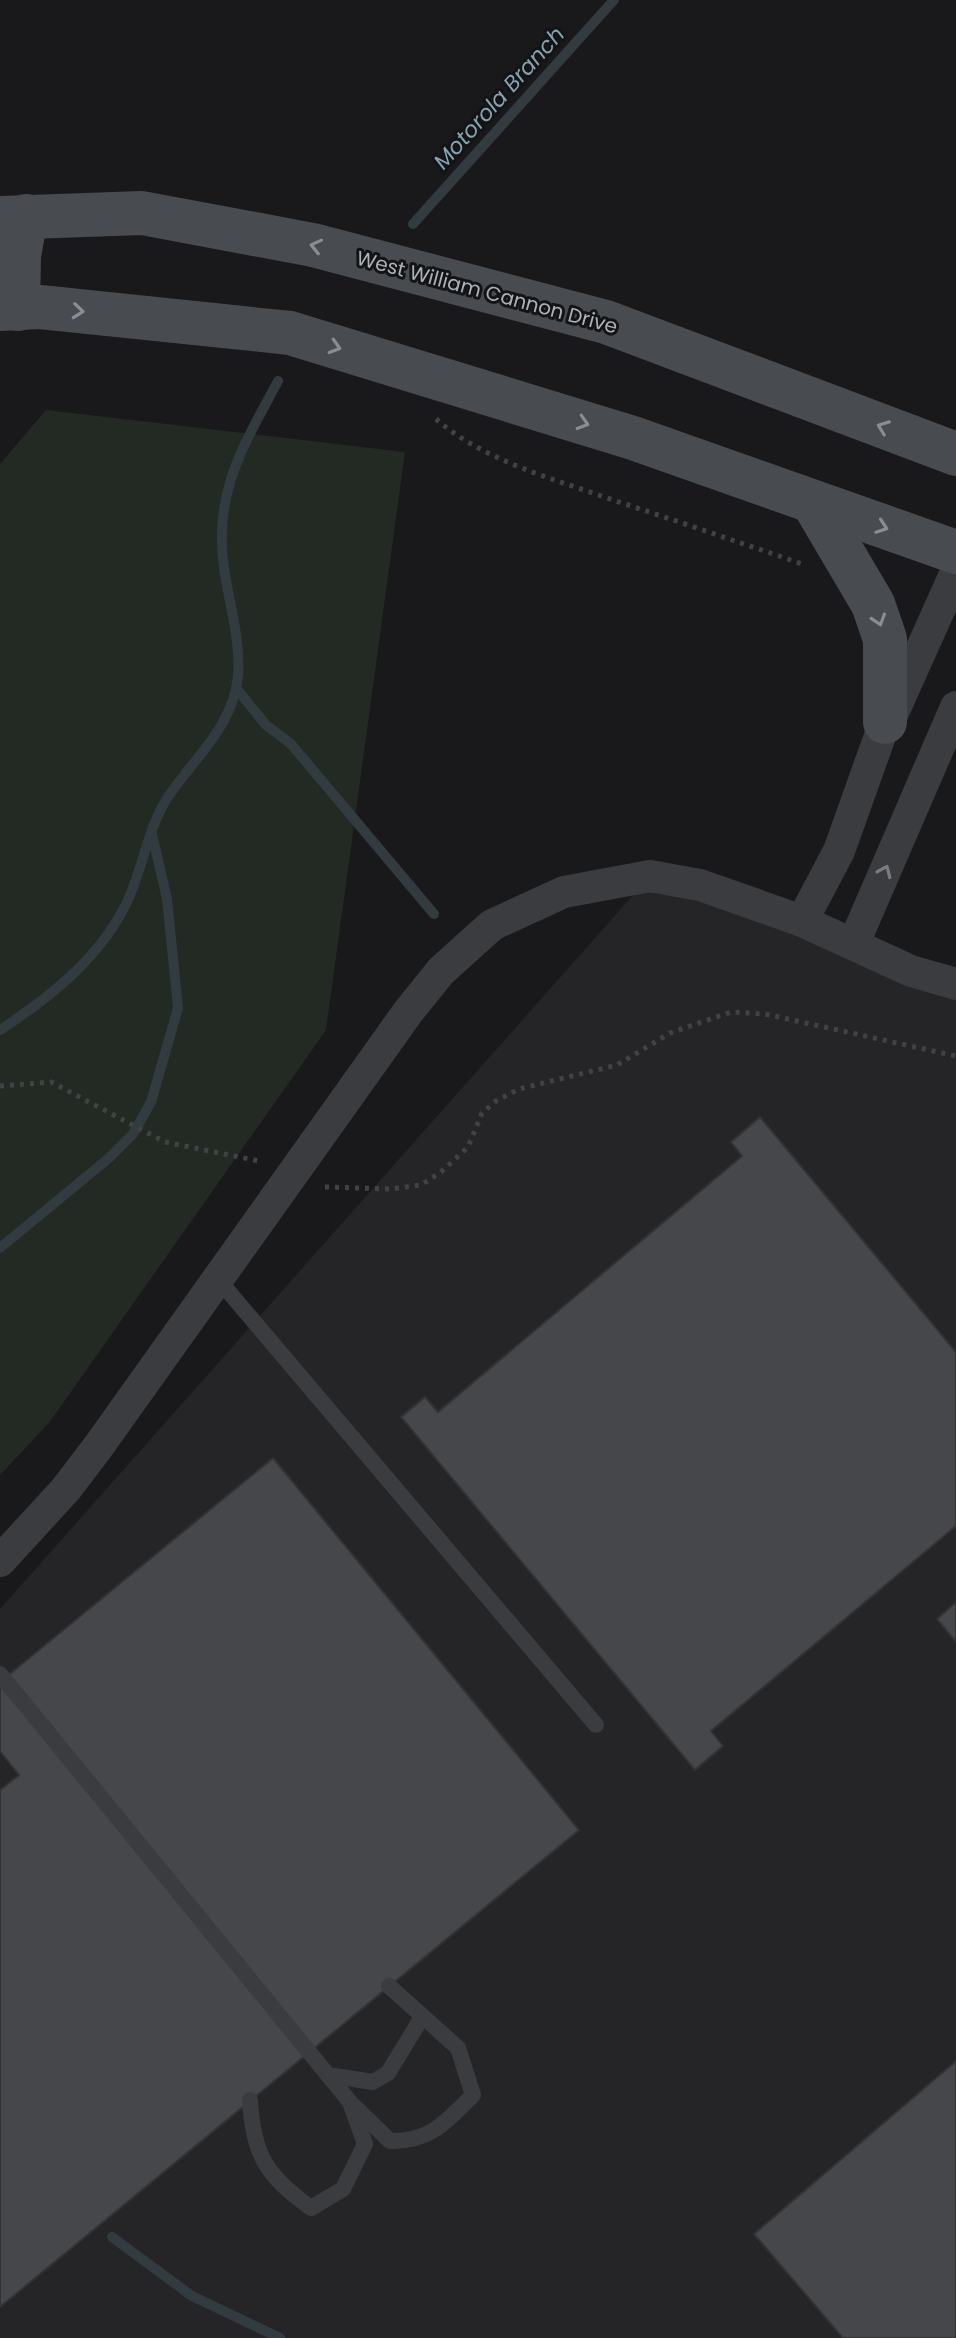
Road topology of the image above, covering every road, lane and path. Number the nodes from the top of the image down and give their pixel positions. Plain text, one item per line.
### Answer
1 (13, 217) edge
2 (9, 309) edge
3 (431, 415) dead end
4 (956, 454) edge
5 (814, 504) junction
6 (956, 552) edge
7 (814, 568) dead end
8 (956, 572) edge
9 (956, 707) edge
10 (885, 722) junction
11 (802, 921) junction
12 (854, 943) junction
13 (956, 984) edge
14 (956, 1056) edge
15 (0, 1086) edge
16 (259, 1161) dead end
17 (325, 1187) dead end
18 (217, 1278) junction
19 (0, 1561) edge
20 (0, 1674) edge
21 (596, 1725) dead end
22 (389, 1986) dead end
23 (421, 2019) junction
24 (328, 2075) junction
25 (250, 2100) dead end
26 (350, 2102) junction

1 - 2 main road
4 -> 1 main road, West William Cannon Drive
2 -> 5 main road
3 - 7 path
5 -> 6 main road
5 -> 10 main road
8 - 10 street
12 -> 9 street
10 - 11 street
11 - 12 street
11 - 18 street
12 - 13 street
14 - 17 path
15 - 16 path
18 - 19 street
18 - 21 lane
20 - 24 lane
22 - 23 lane
23 - 24 lane
23 - 26 lane
24 - 26 lane
25 - 26 lane

